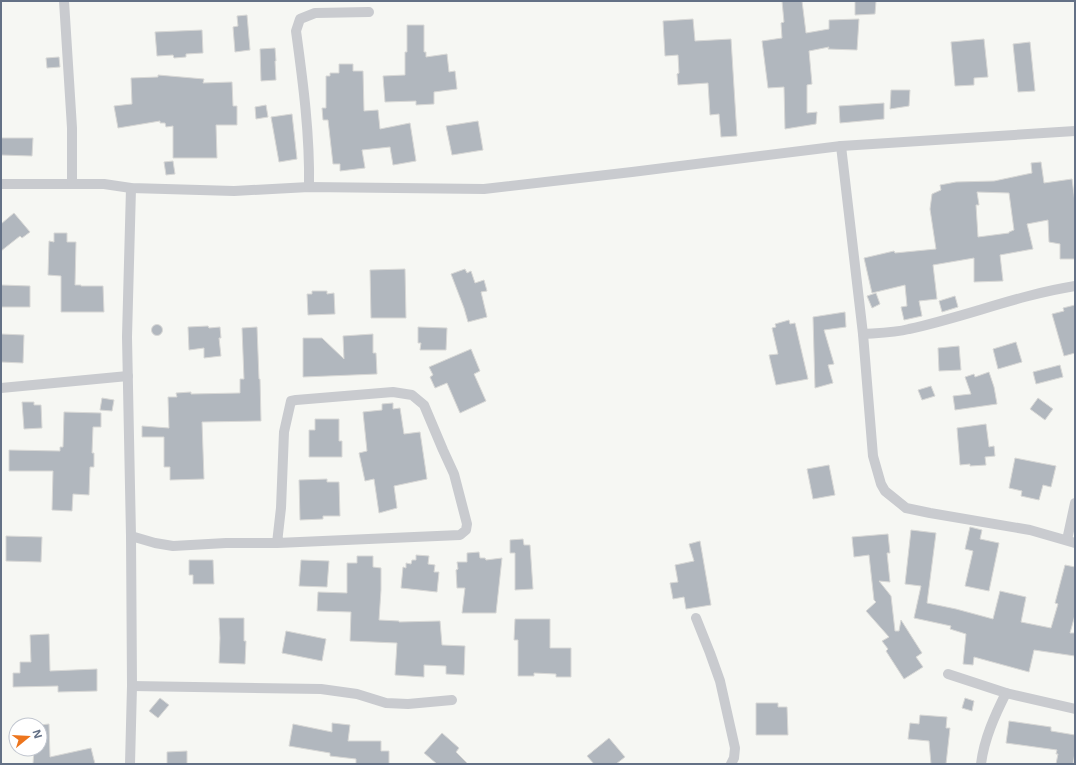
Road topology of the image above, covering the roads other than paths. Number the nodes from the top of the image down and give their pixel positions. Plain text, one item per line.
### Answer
1 (64, 1) edge
2 (370, 12) dead end
3 (1075, 131) edge
4 (841, 146) junction
5 (1, 184) edge
6 (72, 184) junction
7 (309, 187) junction
8 (131, 188) junction
9 (1075, 286) edge
10 (863, 334) junction
11 (128, 376) junction
12 (1, 388) edge
13 (1075, 503) edge
14 (131, 536) junction
15 (1071, 541) edge
16 (277, 543) junction
17 (696, 618) dead end
18 (948, 674) dead end
19 (132, 686) junction
20 (1006, 693) junction
21 (452, 700) dead end
22 (1075, 709) edge
23 (130, 764) edge
24 (731, 764) edge
25 (981, 764) edge

1 - 6 street
2 - 7 street
3 - 4 street
4 - 7 street
4 - 10 street
5 - 6 street
6 - 8 street
7 - 8 street
8 - 11 street
9 - 10 street
10 - 15 street
11 - 12 street
11 - 14 street
13 - 15 street
14 - 16 street
14 - 19 street
16 - 16 street
17 - 24 street
18 - 20 street
19 - 21 street
19 - 23 street
20 - 22 street
20 - 25 street

